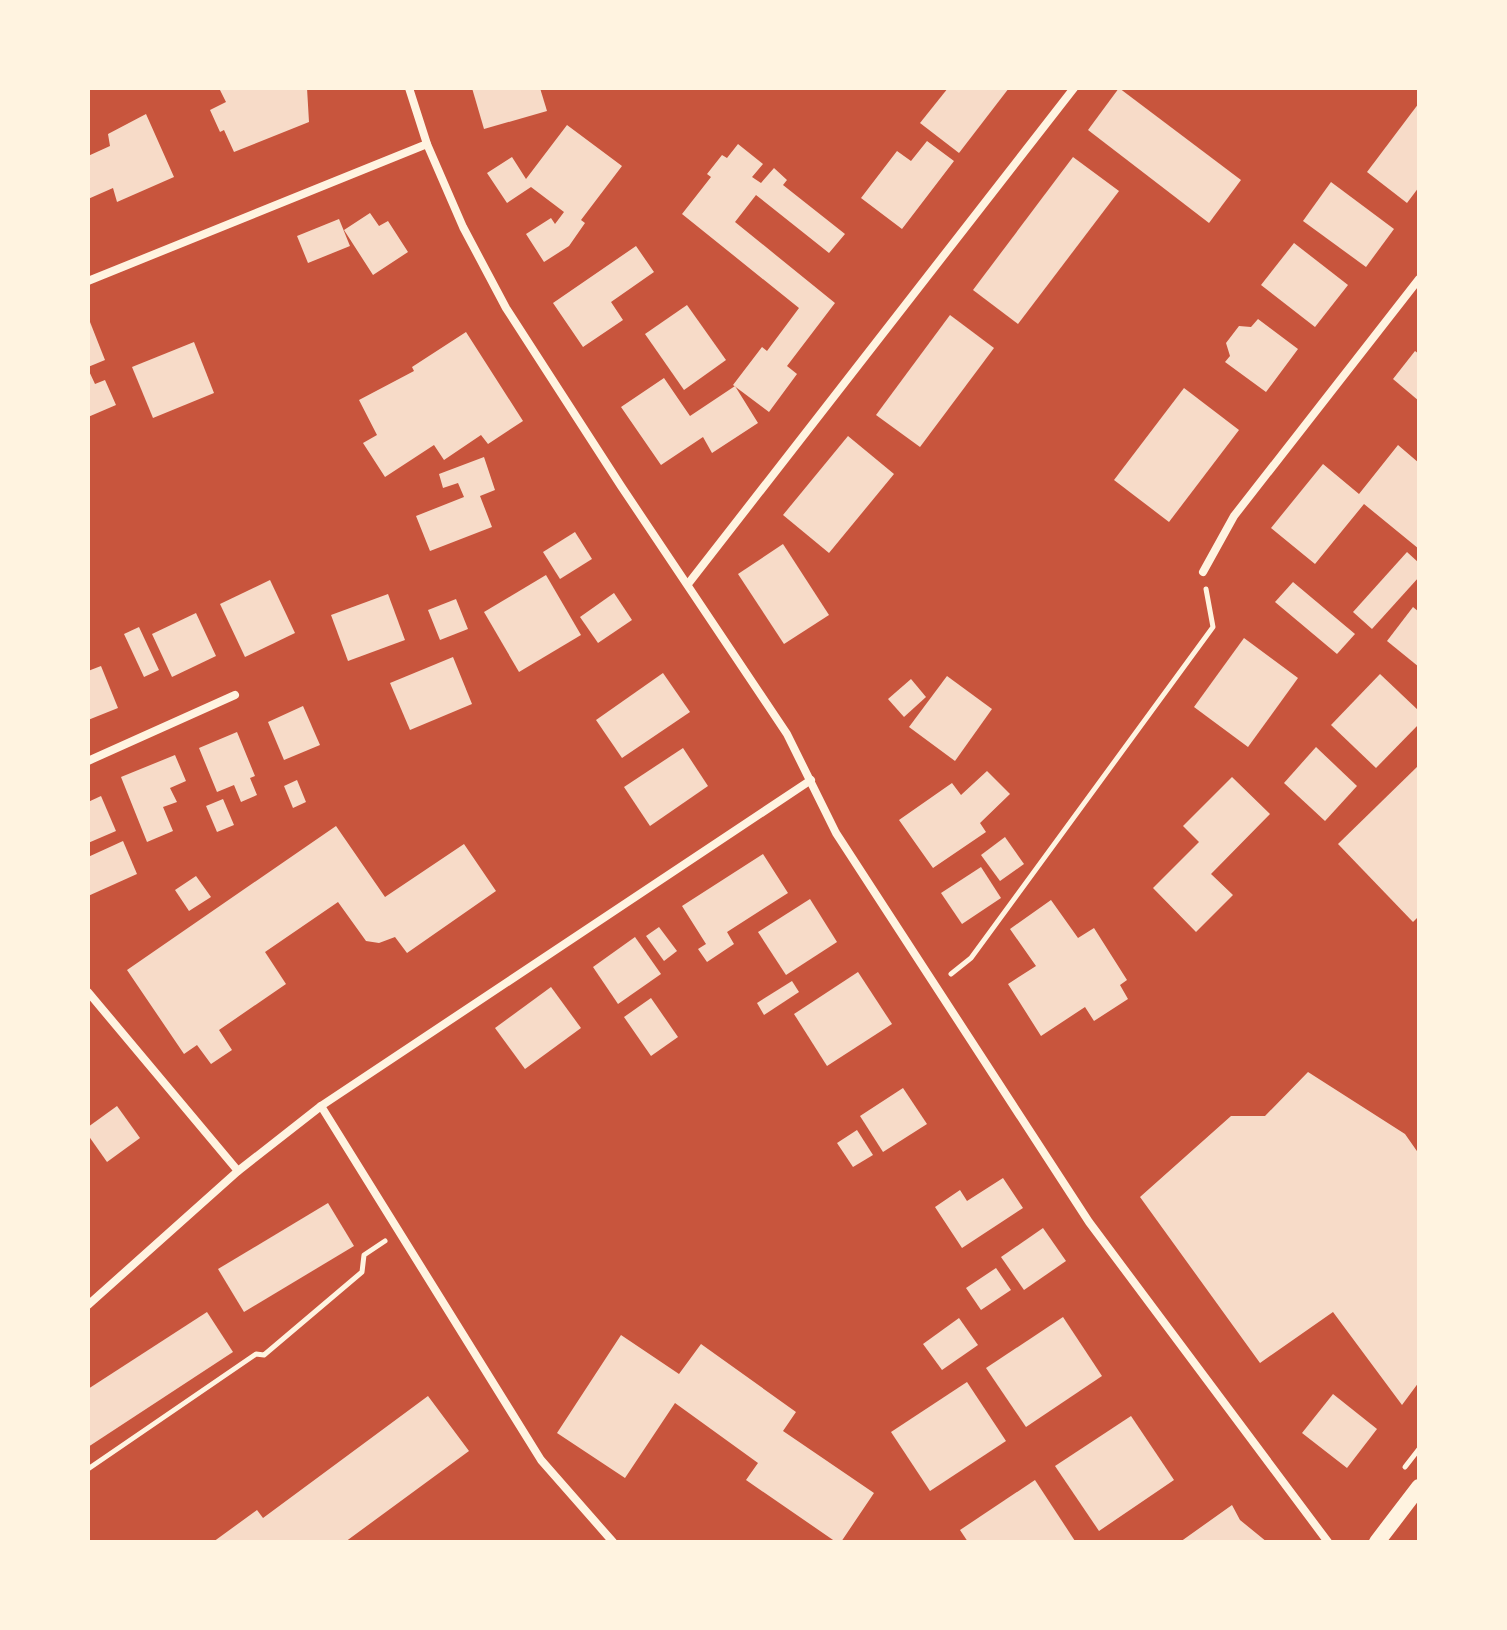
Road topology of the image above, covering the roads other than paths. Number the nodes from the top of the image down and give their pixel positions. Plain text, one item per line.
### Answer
1 (409, 88) edge
2 (1074, 88) edge
3 (427, 144) junction
4 (1419, 279) edge
5 (88, 281) edge
6 (1203, 572) road end
7 (688, 584) junction
8 (235, 695) dead end
9 (88, 761) edge
10 (811, 780) junction
11 (88, 992) edge
12 (321, 1106) junction
13 (238, 1171) junction
14 (88, 1305) edge
15 (1419, 1487) edge
16 (613, 1542) edge
17 (1328, 1542) edge
18 (1377, 1542) edge

1 - 3 street
2 - 7 street
3 - 5 street
3 - 7 street
4 - 6 street
7 - 10 street
8 - 9 street
10 - 12 street
10 - 17 street
11 - 13 street
12 - 13 street
12 - 16 street
13 - 14 street
15 - 18 main road

